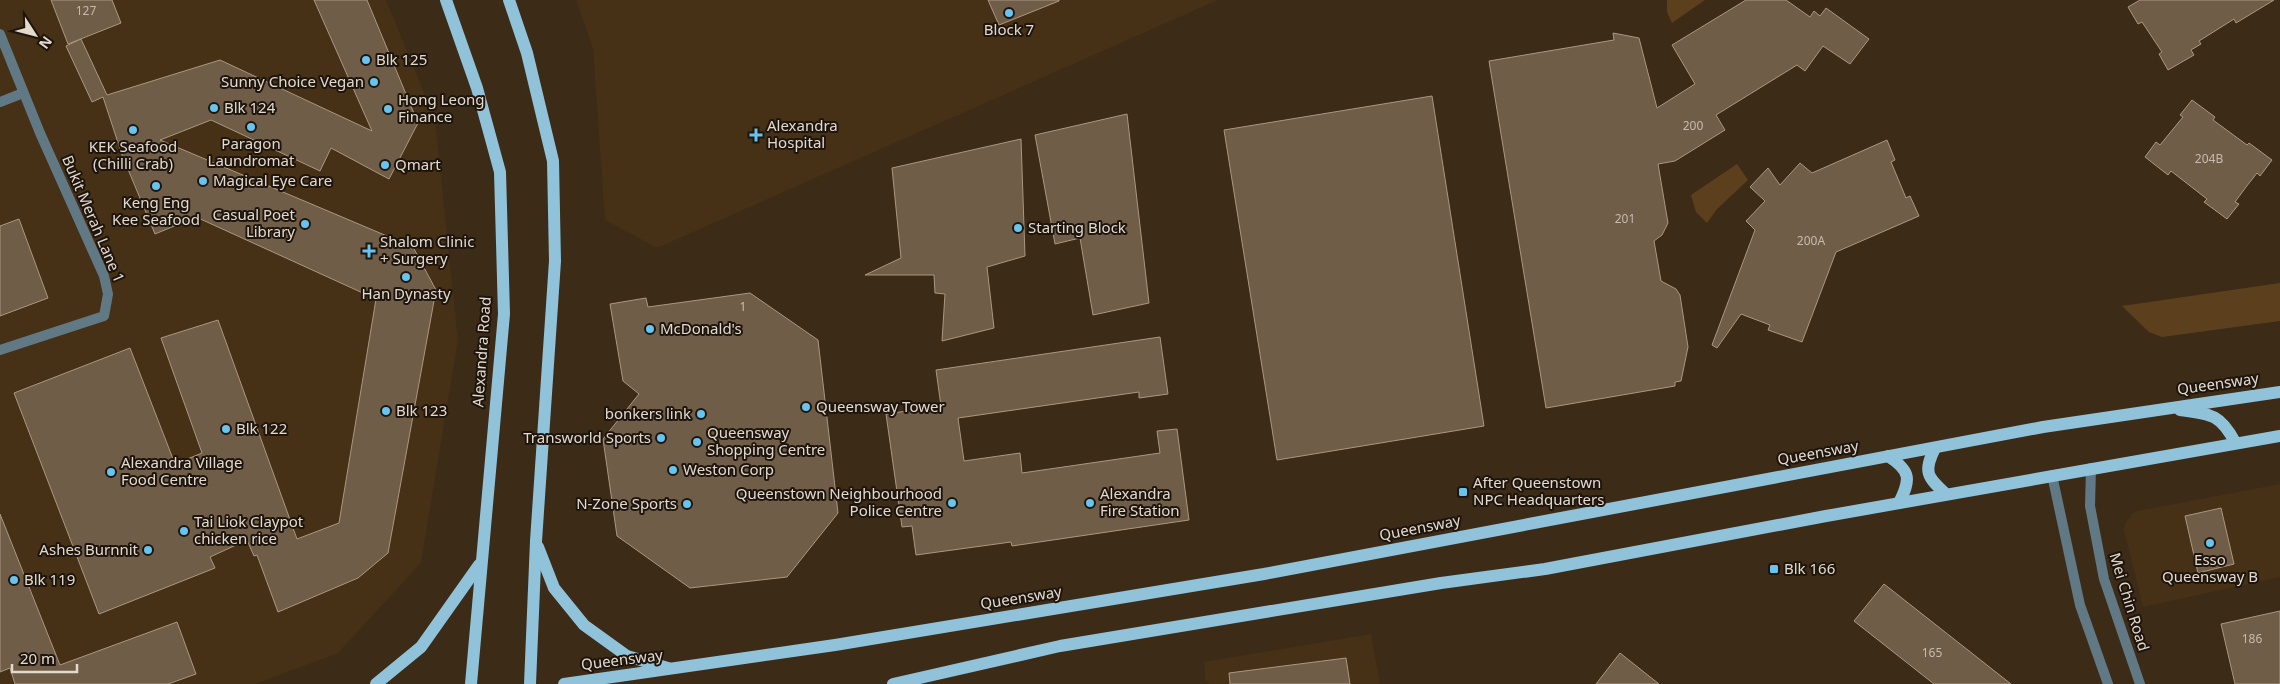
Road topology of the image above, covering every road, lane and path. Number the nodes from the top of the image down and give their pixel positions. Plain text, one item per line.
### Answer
1 (446, 0) edge
2 (509, 0) edge
3 (0, 34) edge
4 (23, 93) junction
5 (0, 102) edge
6 (0, 350) edge
7 (2280, 392) edge
8 (2163, 408) junction
9 (2280, 436) edge
10 (2235, 442) junction
11 (1935, 448) junction
12 (1888, 456) junction
13 (2091, 468) junction
14 (2052, 475) junction
15 (1946, 494) junction
16 (1899, 503) junction
17 (536, 541) junction
18 (481, 563) junction
19 (675, 670) junction
20 (376, 684) edge
21 (471, 684) edge
22 (530, 684) edge
23 (564, 684) edge
24 (893, 684) edge
25 (2108, 684) edge
26 (2140, 684) edge

1 - 18 main road, Alexandra Road
2 - 17 main road
3 - 4 street, Bukit Merah Lane 1
4 - 5 street
4 - 6 street, Bukit Merah Lane 1
7 - 8 main road, Queensway
8 - 10 main road
8 - 11 main road, Queensway
9 - 10 main road
10 - 13 main road
11 - 12 main road, Queensway
11 - 15 main road
12 - 16 main road
12 - 19 main road, Queensway
13 - 14 main road
13 - 26 street, Mei Chin Road
14 - 15 main road
14 - 25 street
15 - 16 main road
16 - 24 main road
17 - 19 main road
17 - 22 main road
18 - 20 main road
18 - 21 main road, Alexandra Road
19 - 23 main road, Queensway

